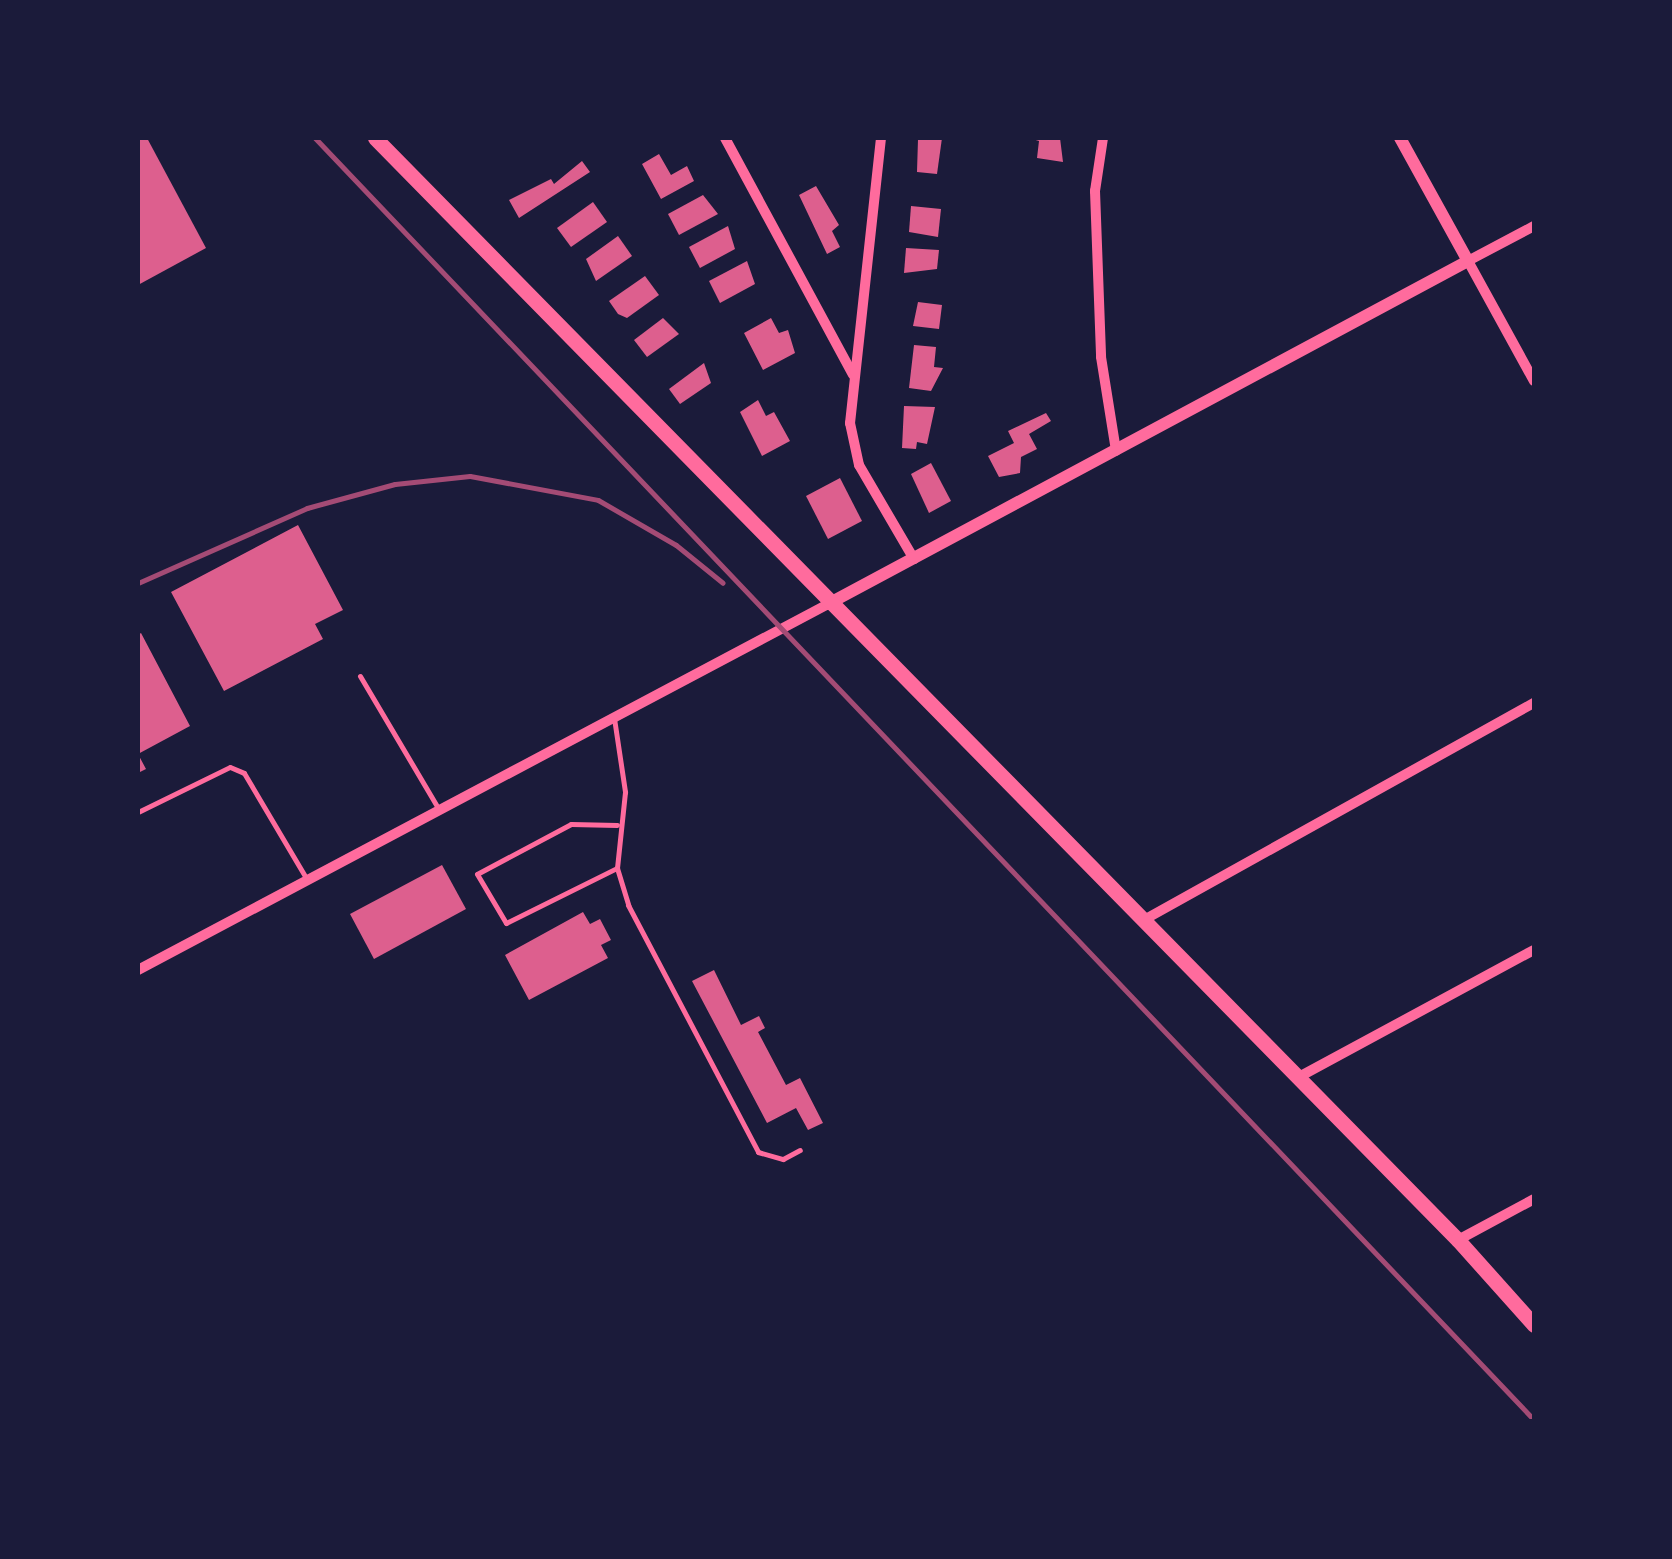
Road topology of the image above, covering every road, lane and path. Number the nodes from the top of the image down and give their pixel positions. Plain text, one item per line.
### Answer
1 (725, 138) edge
2 (882, 138) edge
3 (1103, 138) edge
4 (1400, 138) edge
5 (378, 139) edge
6 (1534, 226) edge
7 (1468, 261) junction
8 (854, 376) junction
9 (1534, 381) edge
10 (1116, 452) junction
11 (914, 558) junction
12 (828, 604) junction
13 (360, 676) dead end
14 (1534, 704) edge
15 (614, 718) junction
16 (439, 810) junction
17 (138, 812) edge
18 (617, 825) junction
19 (617, 868) junction
20 (307, 880) junction
21 (1142, 921) junction
22 (1534, 950) edge
23 (138, 970) edge
24 (1296, 1079) junction
25 (800, 1150) dead end
26 (1534, 1199) edge
27 (1458, 1240) junction
28 (1534, 1325) edge

1 - 8 street
2 - 8 street
3 - 10 street
4 - 7 street
5 - 12 main road
6 - 7 street
7 - 9 street
7 - 10 street
8 - 11 street
10 - 11 street
11 - 12 street
12 - 15 street
12 - 21 main road
13 - 16 lane
14 - 21 street
15 - 16 street
15 - 18 lane
16 - 20 street
17 - 20 lane
18 - 19 lane
18 - 19 lane
19 - 25 lane
20 - 23 street
21 - 24 main road
22 - 24 street
24 - 27 main road
26 - 27 street
27 - 28 main road

